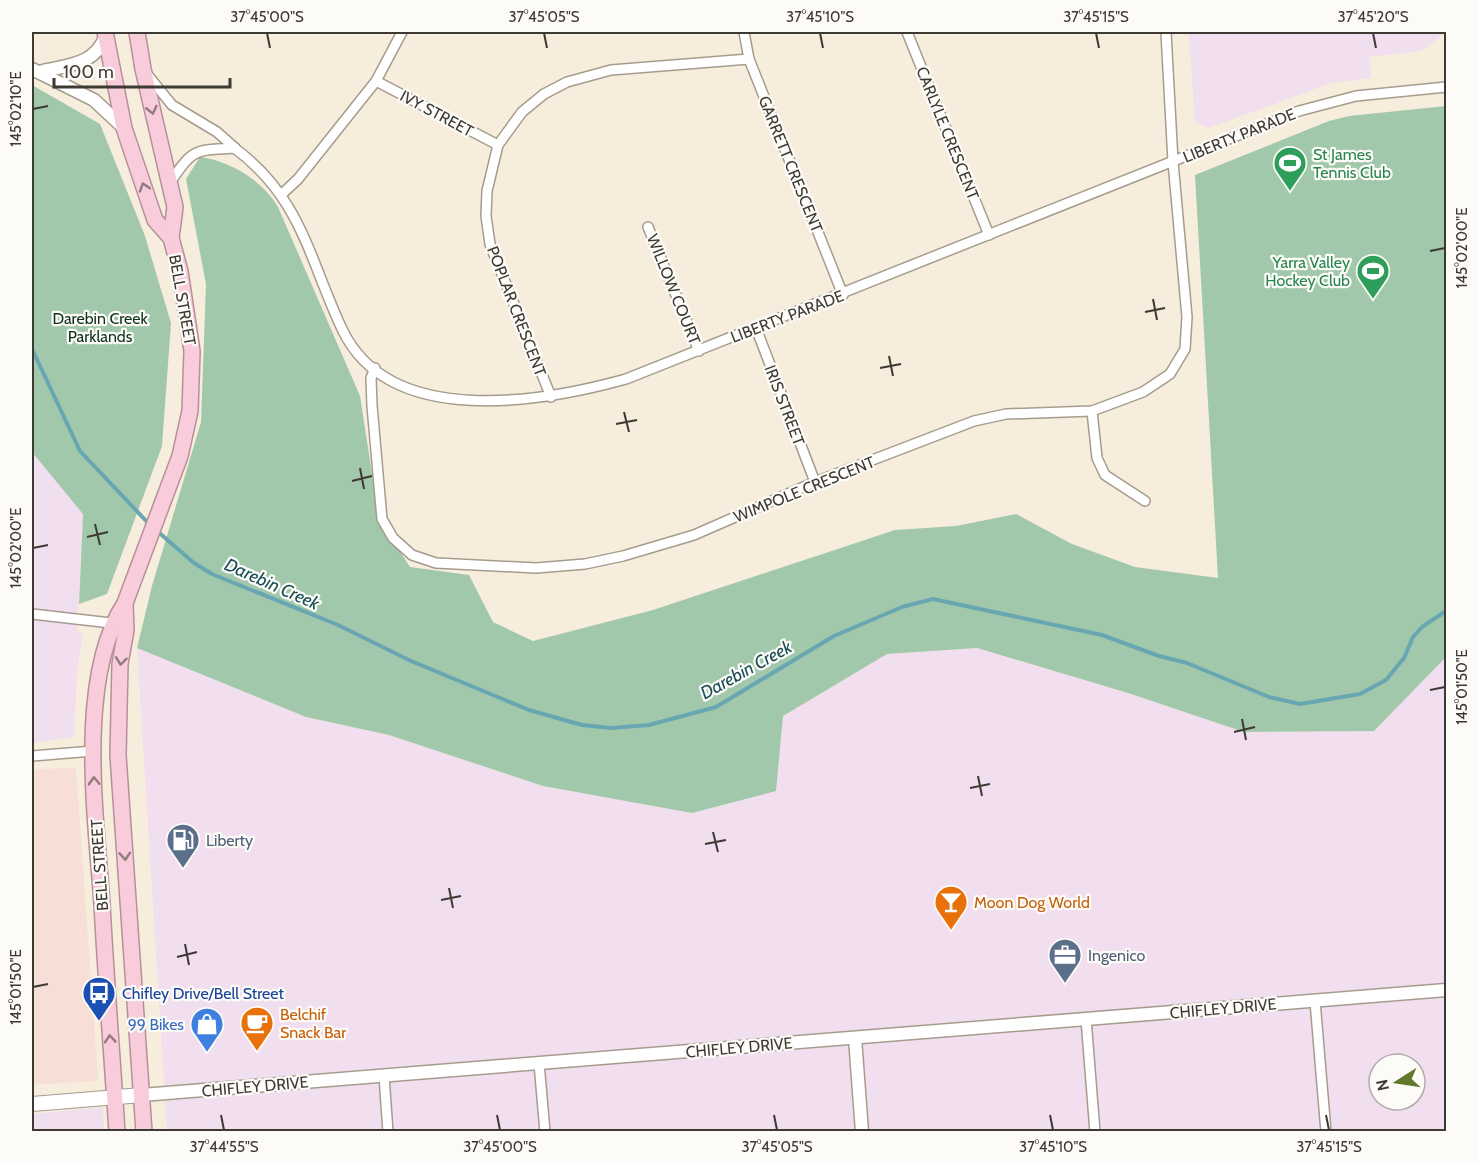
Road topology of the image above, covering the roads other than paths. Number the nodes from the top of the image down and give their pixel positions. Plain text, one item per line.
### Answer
1 (137, 32) edge
2 (402, 32) edge
3 (744, 32) edge
4 (907, 32) edge
5 (1166, 32) edge
6 (106, 33) edge
7 (749, 59) junction
8 (142, 69) junction
9 (35, 70) edge
10 (376, 81) junction
11 (1446, 87) edge
12 (124, 128) junction
13 (498, 145) junction
14 (233, 147) junction
15 (1173, 162) junction
16 (169, 184) junction
17 (282, 194) junction
18 (648, 227) dead end
19 (989, 235) junction
20 (171, 238) junction
21 (843, 295) junction
22 (756, 328) junction
23 (699, 351) junction
24 (375, 368) junction
25 (550, 397) junction
26 (1092, 411) junction
27 (815, 482) junction
28 (1145, 501) dead end
29 (125, 603) junction
30 (32, 614) edge
31 (111, 623) junction
32 (93, 751) junction
33 (32, 756) edge
34 (1446, 990) edge
35 (1315, 1001) junction
36 (1086, 1019) junction
37 (855, 1038) junction
38 (539, 1063) junction
39 (384, 1076) junction
40 (141, 1095) junction
41 (114, 1097) junction
42 (32, 1104) edge
43 (117, 1131) edge
44 (144, 1131) edge
45 (388, 1131) edge
46 (544, 1131) edge
47 (862, 1131) edge
48 (1095, 1131) edge
49 (1326, 1131) edge

1 - 8 highway, BELL STREET
2 - 10 street
3 - 7 street, GARRETT CRESCENT
4 - 19 street, CARLYLE CRESCENT
5 - 15 street, WIMPOLE CRESCENT
6 - 9 street
6 - 12 highway, BELL STREET
7 - 13 street, POPLAR CRESCENT
7 - 21 street, GARRETT CRESCENT
8 - 14 street, LIBERTY PARADE
8 -> 16 highway, BELL STREET
9 - 12 street
10 - 13 street, IVY STREET
10 - 17 street
11 - 15 street, LIBERTY PARADE
20 -> 12 highway, BELL STREET
13 - 25 street, POPLAR CRESCENT
14 - 16 street
14 - 17 street, LIBERTY PARADE
15 - 19 street, LIBERTY PARADE
15 - 26 street, WIMPOLE CRESCENT
16 - 20 highway, BELL STREET
17 - 24 street, LIBERTY PARADE
18 - 23 street, WILLOW COURT
19 - 21 street, LIBERTY PARADE
20 - 29 highway, BELL STREET
21 - 22 street, LIBERTY PARADE
22 - 23 street, LIBERTY PARADE
22 - 27 street, IRIS STREET
23 - 25 street, LIBERTY PARADE
24 - 25 street, LIBERTY PARADE
24 - 27 street, WIMPOLE CRESCENT
26 - 27 street, WIMPOLE CRESCENT
26 - 28 street
29 - 31 highway, BELL STREET
29 -> 40 highway, BELL STREET
30 - 31 street
31 - 32 highway, BELL STREET
32 - 33 street
41 -> 32 highway, BELL STREET
34 - 35 street, CHIFLEY DRIVE
35 - 36 street, CHIFLEY DRIVE
35 - 49 street
36 - 37 street, CHIFLEY DRIVE
36 - 48 street
37 - 38 street, CHIFLEY DRIVE
37 - 47 street
38 - 39 street, CHIFLEY DRIVE
38 - 46 street
39 - 40 street, CHIFLEY DRIVE
39 - 45 street
40 - 41 main road, CHIFLEY DRIVE
40 - 44 highway, BELL STREET
41 - 42 main road, CHIFLEY DRIVE
41 - 43 highway, BELL STREET

